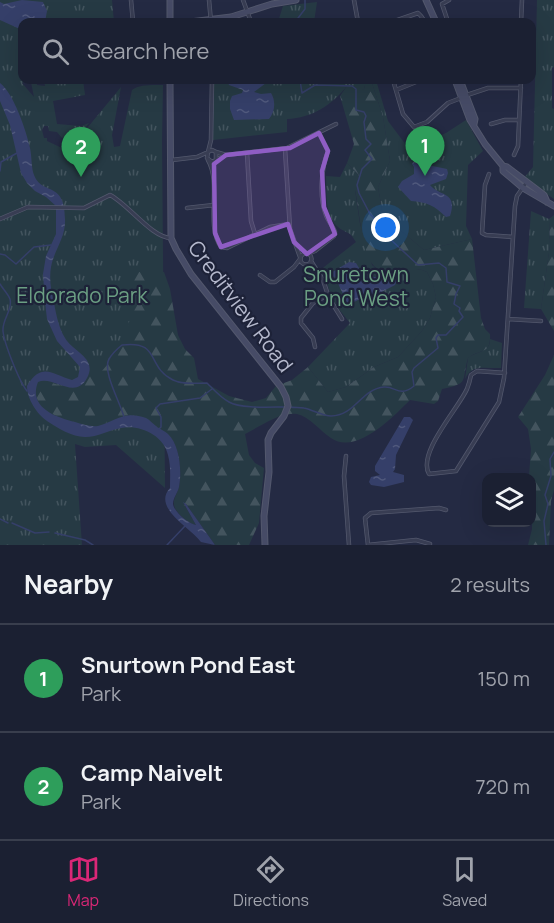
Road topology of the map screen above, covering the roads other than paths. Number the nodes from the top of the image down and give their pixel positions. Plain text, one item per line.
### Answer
1 (131, 0) edge
2 (170, 0) edge
3 (209, 0) edge
4 (243, 0) edge
5 (296, 0) edge
6 (354, 0) edge
7 (427, 0) edge
8 (449, 0) edge
9 (522, 0) edge
10 (247, 12) junction
11 (133, 18) edge
12 (170, 18) edge
13 (211, 18) edge
14 (223, 18) edge
15 (249, 18) edge
16 (357, 18) edge
17 (404, 18) edge
18 (422, 18) edge
19 (434, 18) edge
20 (447, 18) edge
21 (521, 18) edge
22 (170, 84) edge
23 (212, 84) edge
24 (394, 84) edge
25 (411, 84) edge
26 (457, 84) edge
27 (461, 84) edge
28 (521, 84) edge
29 (521, 88) junction
30 (396, 90) junction
31 (464, 96) junction
32 (519, 120) junction
33 (336, 124) dead end
34 (491, 124) dead end
35 (319, 133) junction
36 (211, 140) junction
37 (285, 149) junction
38 (208, 152) junction
39 (215, 152) junction
40 (247, 153) junction
41 (226, 155) junction
42 (514, 155) dead end
43 (197, 157) junction
44 (170, 160) junction
45 (208, 160) junction
46 (216, 160) junction
47 (212, 171) junction
48 (489, 174) dead end
49 (524, 185) junction
50 (214, 205) junction
51 (554, 206) edge
52 (187, 208) dead end
53 (0, 219) edge
54 (289, 224) junction
55 (255, 234) junction
56 (513, 237) junction
57 (171, 238) junction
58 (298, 248) junction
59 (315, 251) junction
60 (306, 254) junction
61 (300, 258) junction
62 (311, 260) junction
63 (305, 265) junction
64 (294, 267) junction
65 (316, 271) junction
66 (260, 275) dead end
67 (328, 295) junction
68 (342, 319) dead end
69 (508, 319) junction
70 (541, 321) dead end
71 (315, 347) dead end
72 (505, 373) junction
73 (346, 456) dead end
74 (446, 510) dead end
75 (430, 544) edge
76 (266, 545) edge
77 (349, 545) edge
78 (368, 545) edge

1 - 11 street
2 - 12 street
3 - 13 street
4 - 10 street
5 - 10 street
6 - 16 street
7 - 19 street
8 - 20 street
9 - 21 street
10 - 14 street
10 - 15 street
17 - 18 street
22 - 44 street, Creditview Road
23 - 36 street
24 - 30 street
25 - 30 street
26 - 31 street
27 - 31 street
28 - 29 street
29 - 31 street
29 - 32 street
30 - 31 street
31 - 49 street
32 - 34 street
32 - 42 street
33 - 35 street
35 - 37 street
35 - 59 street
36 - 38 street
36 - 39 street
37 - 40 street
37 - 54 street
38 - 39 street
38 - 43 street
38 - 45 street
39 - 41 street
39 - 46 street
40 - 41 street
40 - 55 street
41 - 46 street
43 - 44 street
43 - 45 street
44 - 57 street, Creditview Road
45 - 46 street
45 - 47 street
46 - 47 street
47 - 50 street
48 - 56 street
49 - 51 street
49 - 56 street
50 - 52 street
50 - 55 street
53 - 57 street
54 - 55 street
54 - 58 street
56 - 69 street
57 - 76 street, Creditview Road
58 - 60 street
58 - 61 street
59 - 60 street
59 - 62 street
60 - 61 street
60 - 62 street
61 - 63 street
61 - 64 street
62 - 63 street
62 - 65 street
63 - 64 street
63 - 65 street
64 - 66 street
65 - 67 street
67 - 68 street
67 - 71 street
69 - 70 street
69 - 72 street
72 - 72 street
73 - 77 street
74 - 78 street
75 - 78 street

